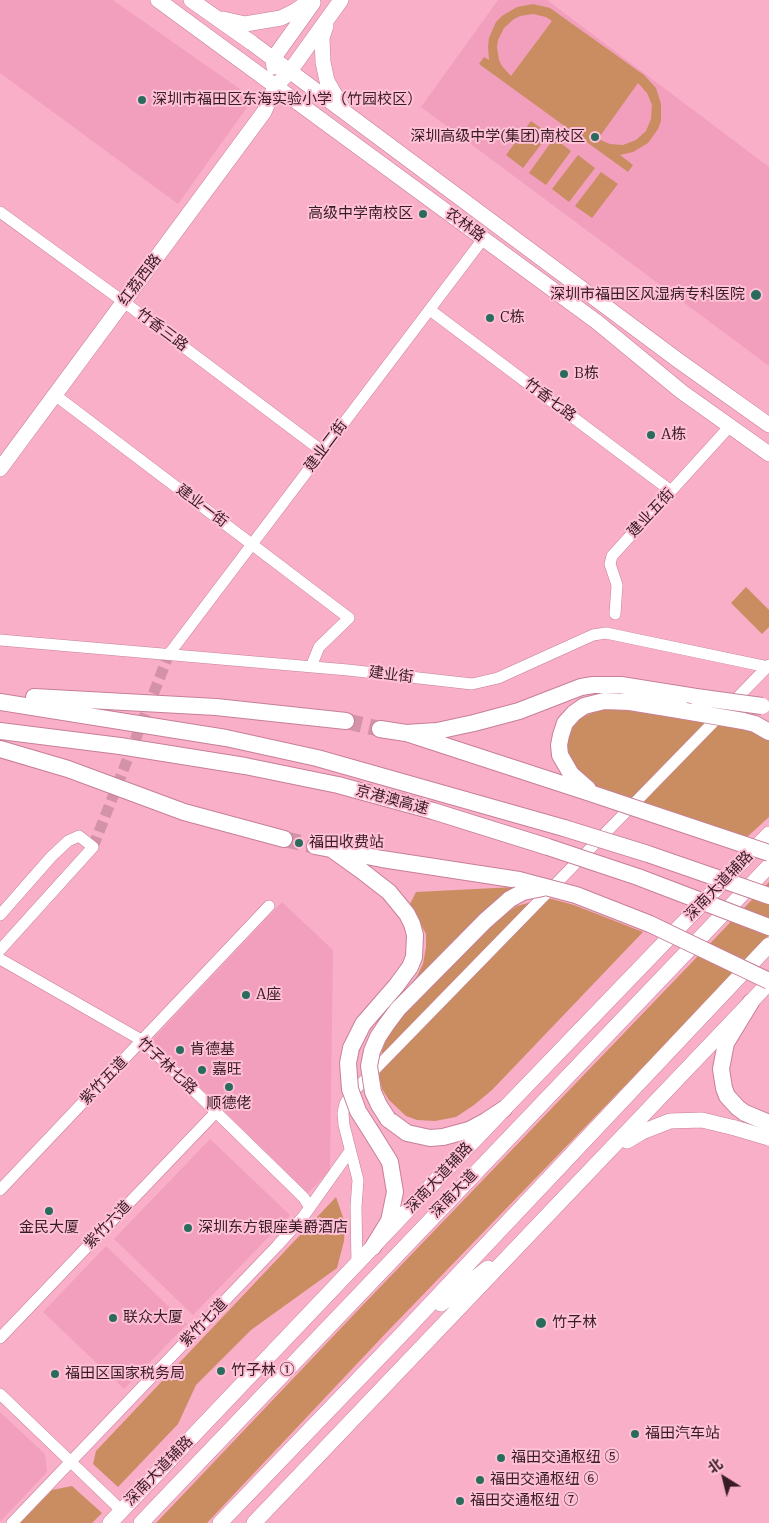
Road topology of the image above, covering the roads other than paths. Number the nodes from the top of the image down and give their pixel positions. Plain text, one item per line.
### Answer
1 (158, 0) edge
2 (191, 0) edge
3 (310, 0) edge
4 (316, 0) edge
5 (338, 4) edge
6 (209, 13) junction
7 (273, 59) junction
8 (290, 71) junction
9 (275, 87) junction
10 (350, 116) junction
11 (0, 212) edge
12 (483, 239) junction
13 (124, 302) junction
14 (430, 310) junction
15 (55, 395) junction
16 (769, 425) edge
17 (730, 426) junction
18 (322, 451) junction
19 (769, 454) edge
20 (0, 469) edge
21 (671, 492) junction
22 (252, 544) junction
23 (615, 614) dead end
24 (0, 640) edge
25 (168, 654) junction
26 (768, 666) edge
27 (312, 667) junction
28 (0, 695) edge
29 (0, 702) edge
30 (765, 707) edge
31 (346, 721) tunnel mouth
32 (380, 729) tunnel mouth
33 (0, 731) edge
34 (769, 732) edge
35 (406, 733) junction
36 (0, 749) edge
37 (594, 794) junction
38 (769, 834) edge
39 (284, 839) tunnel mouth
40 (769, 853) edge
41 (769, 866) edge
42 (560, 891) junction
43 (769, 896) edge
44 (269, 906) dead end
45 (0, 915) edge
46 (769, 926) edge
47 (769, 945) edge
48 (0, 950) edge
49 (0, 959) edge
50 (769, 982) edge
51 (751, 1002) junction
52 (143, 1041) junction
53 (504, 1109) junction
54 (216, 1112) junction
55 (769, 1123) edge
56 (769, 1138) edge
57 (350, 1150) junction
58 (601, 1160) junction
59 (471, 1176) junction
60 (0, 1190) edge
61 (309, 1206) junction
62 (527, 1238) junction
63 (373, 1247) junction
64 (357, 1265) junction
65 (402, 1334) junction
66 (0, 1338) edge
67 (0, 1394) edge
68 (71, 1462) junction
69 (122, 1511) junction
70 (12, 1523) edge
71 (110, 1523) edge
72 (141, 1523) edge
73 (220, 1523) edge
74 (254, 1523) edge

1 - 9 main road, 农林路
2 - 6 main road, 农林路
3 - 6 main road
4 - 7 main road
5 - 8 main road, 红荔西路
5 - 10 main road
6 - 7 main road, 农林路
7 - 8 main road, 农林路
7 - 9 main road, 红荔西路
8 - 9 main road, 红荔西路
8 - 10 main road, 农林路
9 - 12 main road, 农林路
9 - 13 main road, 红荔西路
10 - 16 main road, 农林路
11 - 13 street, 竹香三路
12 - 14 street, 建业二街
12 - 17 main road, 农林路
13 - 15 main road, 红荔西路
13 - 18 street, 竹香三路
14 - 18 street, 建业二街
14 - 21 street, 竹香七路
15 - 20 main road, 红荔西路
15 - 22 street, 建业一街
17 - 19 main road, 农林路
17 - 21 street, 建业五街
18 - 22 street, 建业二街
21 - 23 street, 建业五街
22 - 25 street, 建业二街
22 - 27 street, 建业一街
24 - 25 street, 建业街
25 - 27 street, 建业街
26 - 27 street, 建业街
26 - 57 street
28 - 31 highway
29 - 43 highway, 京港澳高速, bridge
30 - 35 highway, bridge
32 - 35 highway
33 - 46 highway, 京港澳高速, bridge
34 - 37 highway, bridge
35 - 37 highway
36 - 39 highway
37 - 40 highway, bridge
38 - 53 main road, 深南大道辅路
41 - 59 main road, 深南大道
42 - 50 highway, bridge
42 - 53 highway, bridge
42 - 63 highway, bridge
44 - 52 street, 紫竹五道
45 - 48 street
47 - 65 main road
49 - 52 street, 竹子林七路
50 - 51 main road
51 - 55 highway, bridge
51 - 58 main road
52 - 54 street, 竹子林七路
52 - 60 street, 紫竹五道
53 - 59 main road
53 - 63 main road, 深南大道辅路
54 - 61 street, 竹子林七路
54 - 66 street, 紫竹六道
56 - 58 main road, bridge
57 - 61 street, 紫竹七道
57 - 64 street
58 - 62 main road
59 - 72 main road, 深南大道
61 - 68 street, 紫竹七道
62 - 65 main road
62 - 74 main road
63 - 64 main road, 深南大道辅路
64 - 69 main road, 深南大道辅路
65 - 73 main road
67 - 68 street
68 - 69 street
68 - 70 street, 紫竹七道
69 - 71 main road, 深南大道辅路

